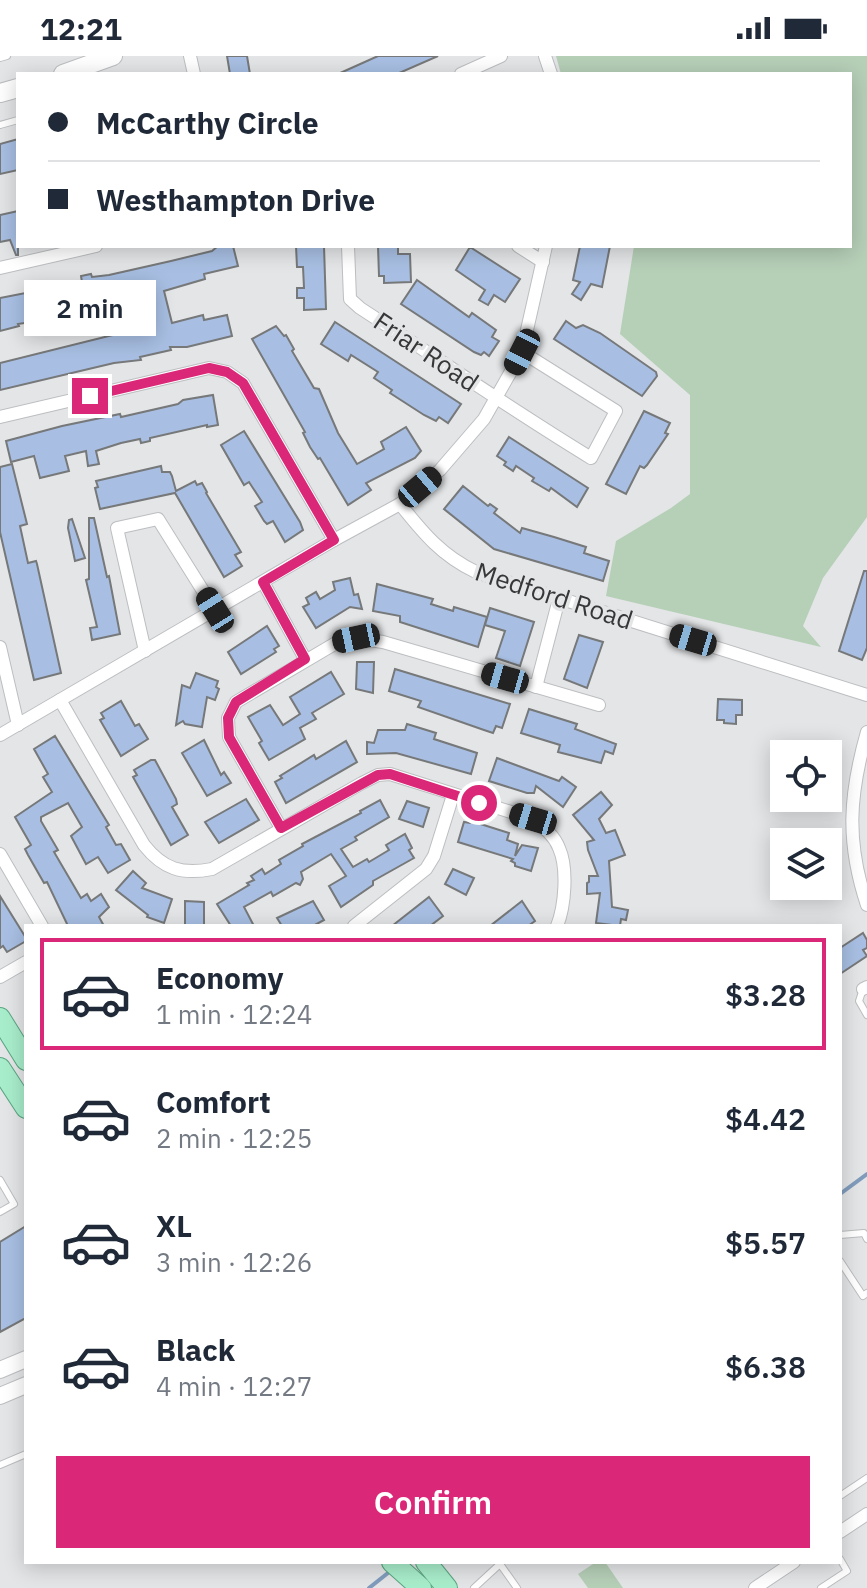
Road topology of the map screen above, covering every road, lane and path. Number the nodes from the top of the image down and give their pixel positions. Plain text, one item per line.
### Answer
1 (7, 56) edge
2 (501, 56) edge
3 (0, 58) edge
4 (102, 62) edge
5 (70, 72) edge
6 (465, 72) edge
7 (87, 248) edge
8 (348, 248) edge
9 (521, 248) edge
10 (546, 248) edge
11 (543, 262) junction
12 (0, 268) edge
13 (522, 352) junction
14 (497, 401) junction
15 (0, 417) edge
16 (400, 504) junction
17 (334, 540) junction
18 (263, 582) junction
19 (559, 599) junction
20 (215, 610) junction
21 (0, 647) edge
22 (145, 651) junction
23 (305, 659) junction
24 (536, 687) junction
25 (867, 695) edge
26 (60, 700) junction
27 (599, 705) dead end
28 (18, 725) junction
29 (867, 732) edge
30 (0, 735) edge
31 (453, 795) junction
32 (281, 828) junction
33 (0, 854) edge
34 (867, 905) edge
35 (41, 924) edge
36 (357, 924) edge
37 (558, 924) edge
38 (24, 963) edge
39 (0, 977) edge
40 (865, 988) edge
41 (867, 1015) edge
42 (0, 1018) edge
43 (24, 1057) edge
44 (0, 1068) edge
45 (24, 1105) edge
46 (0, 1180) edge
47 (0, 1212) edge
48 (842, 1235) edge
49 (867, 1239) edge
50 (842, 1264) edge
51 (867, 1293) edge
52 (24, 1360) edge
53 (0, 1370) edge
54 (24, 1386) edge
55 (0, 1396) edge
56 (24, 1455) edge
57 (0, 1465) edge
58 (867, 1478) edge
59 (842, 1495) edge
60 (867, 1514) edge
61 (842, 1531) edge
62 (842, 1562) edge
63 (428, 1564) edge
64 (499, 1564) edge
65 (501, 1564) edge
66 (780, 1566) edge
67 (447, 1588) edge
68 (474, 1588) edge
69 (517, 1588) edge
70 (755, 1588) edge
71 (821, 1588) edge

1 - 3 lane
2 - 6 street
4 - 5 main road
7 - 12 street
8 - 14 street, Friar Road
9 - 11 street
10 - 11 street
11 - 13 street
13 - 14 street
13 - 14 street, Friar Road
14 - 16 street
15 - 17 street
16 - 17 street
16 - 19 street, Medford Road
17 - 18 street
18 - 20 street
18 - 23 street
19 - 24 street
19 - 25 street, Medford Road
20 - 22 street
20 - 22 street
21 - 28 street
22 - 26 street
23 - 24 street
23 - 32 street
24 - 27 street
26 - 28 street
26 - 32 street
28 - 30 street
29 - 34 street
31 - 32 street
31 - 36 street
31 - 37 street
33 - 35 street
38 - 39 street
40 - 41 lane
42 - 43 main road
44 - 45 main road
46 - 47 lane
48 - 49 lane
50 - 51 lane
52 - 53 street
54 - 55 street
56 - 57 lane
58 - 59 lane
60 - 61 street
62 - 71 lane
63 - 67 main road
64 - 68 lane
65 - 69 lane
66 - 70 street

